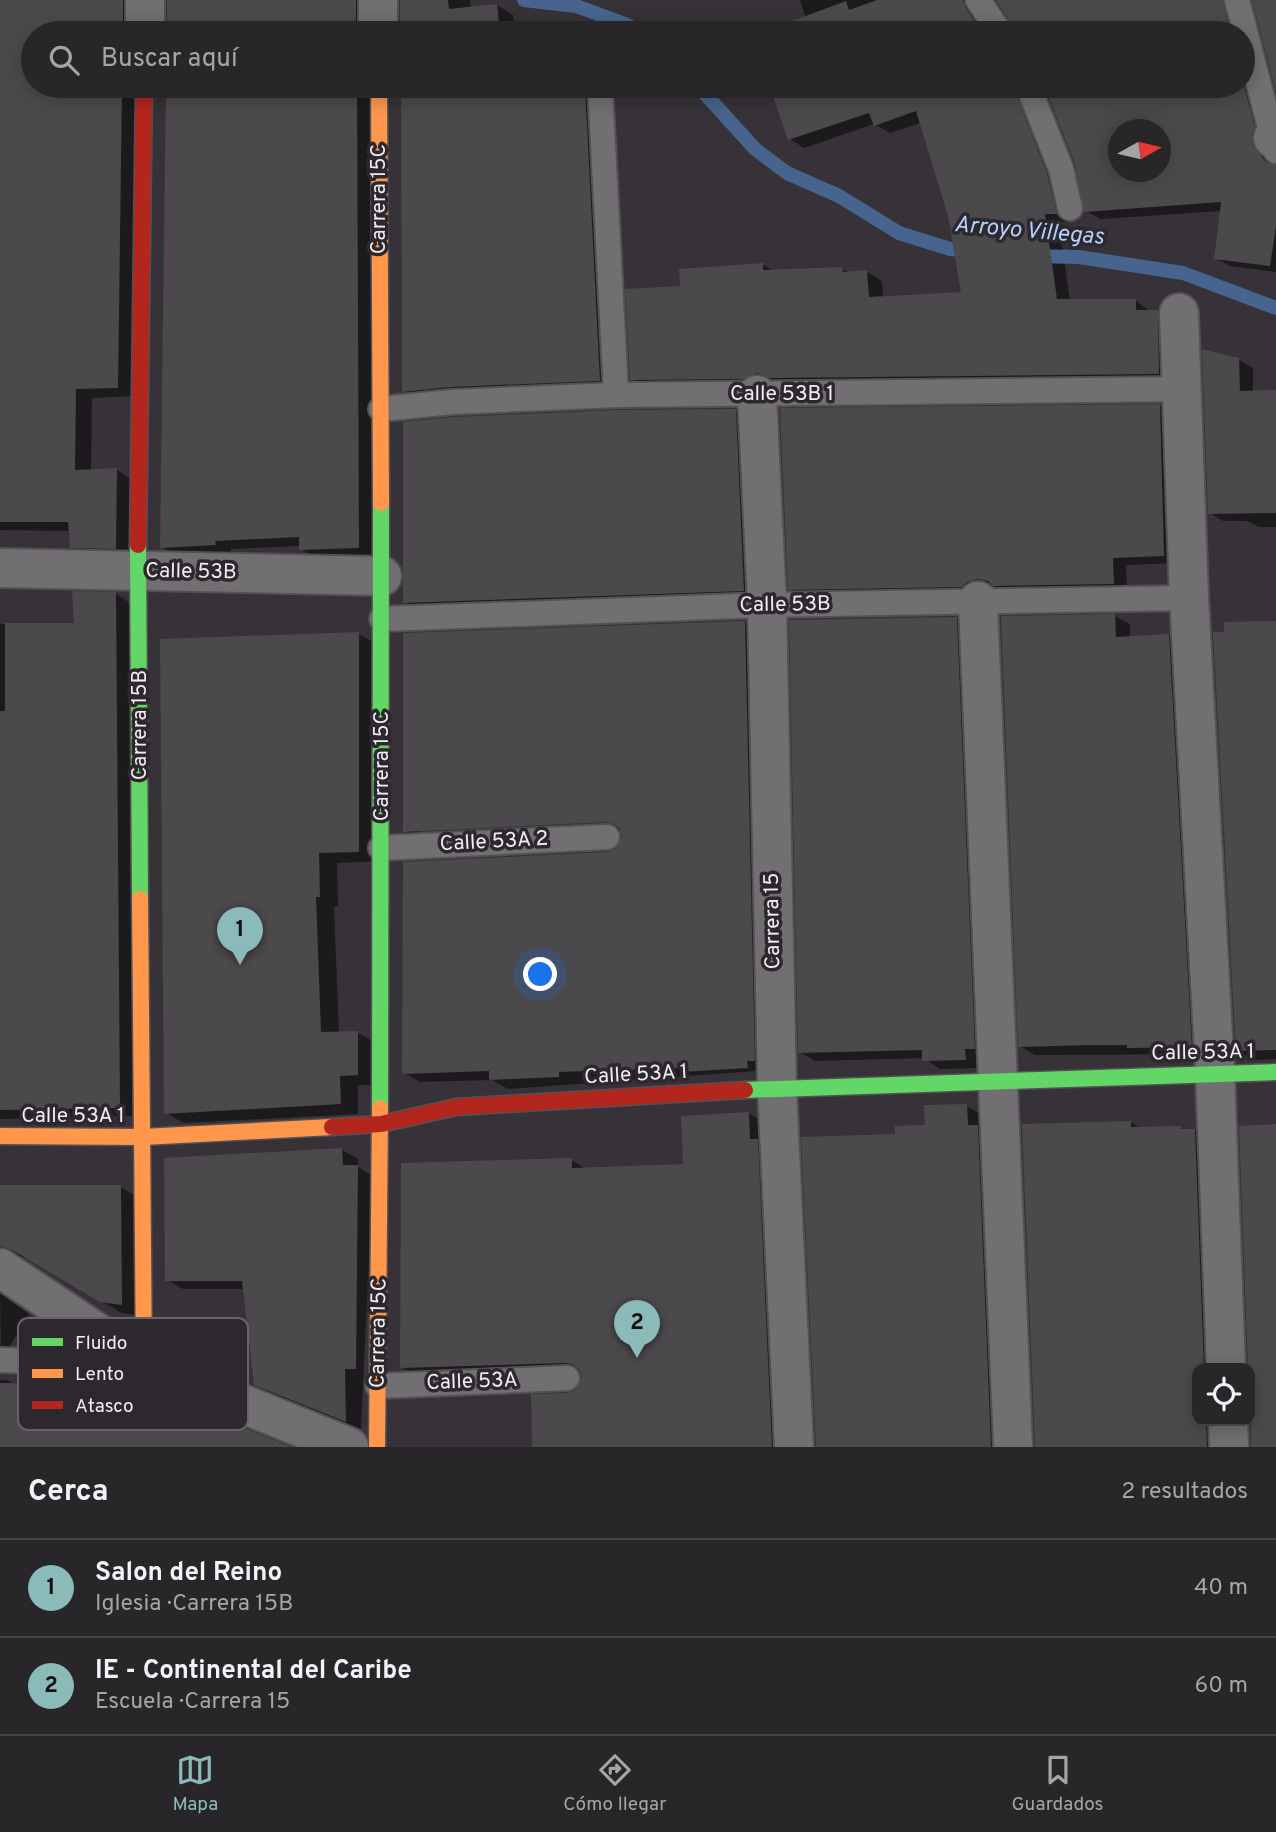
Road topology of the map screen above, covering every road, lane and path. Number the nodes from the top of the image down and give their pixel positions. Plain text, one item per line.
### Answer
1 (145, 0) edge
2 (378, 0) edge
3 (978, 0) edge
4 (1237, 0) edge
5 (145, 21) edge
6 (378, 21) edge
7 (992, 21) edge
8 (1243, 21) edge
9 (1255, 67) edge
10 (144, 98) edge
11 (379, 98) edge
12 (601, 98) edge
13 (1033, 98) edge
14 (1275, 142) edge
15 (1070, 208) dead end
16 (1179, 313) dead end
17 (1183, 389) junction
18 (616, 395) junction
19 (757, 395) junction
20 (381, 409) junction
21 (0, 568) edge
22 (138, 571) junction
23 (382, 576) junction
24 (1189, 598) junction
25 (978, 601) junction
26 (767, 605) junction
27 (382, 619) junction
28 (607, 837) dead end
29 (381, 848) junction
30 (1276, 1072) edge
31 (1215, 1073) junction
32 (998, 1080) junction
33 (777, 1088) junction
34 (381, 1124) junction
35 (0, 1136) edge
36 (143, 1138) junction
37 (0, 1268) edge
38 (75, 1318) edge
39 (144, 1318) edge
40 (0, 1360) edge
41 (18, 1360) edge
42 (1226, 1363) edge
43 (567, 1378) dead end
44 (378, 1386) junction
45 (248, 1406) edge
46 (1228, 1426) edge
47 (349, 1447) edge
48 (377, 1447) edge
49 (793, 1447) edge
50 (1013, 1447) edge
51 (1229, 1447) edge

1 - 5 street
2 - 6 street
3 - 7 lane
4 - 8 lane
9 - 14 lane
10 - 22 street, Carrera 15B
11 - 20 street, Carrera 15C
12 - 18 lane
13 - 15 lane
16 - 17 street
17 - 19 lane, Calle 53B 1
17 - 24 street
18 - 19 lane, Calle 53B 1
18 - 20 lane, Calle 53B 1
19 - 26 street, Carrera 15
20 - 23 street, Carrera 15C
21 - 22 street, Calle 53B
22 - 23 street, Calle 53B
22 - 36 street, Carrera 15B
23 - 27 street, Carrera 15C
24 - 25 lane, Calle 53B
24 - 31 street
25 - 26 lane, Calle 53B
25 - 32 street
26 - 27 lane, Calle 53B
26 - 33 street, Carrera 15
27 - 29 street, Carrera 15C
28 - 29 lane, Calle 53A 2
29 - 34 street, Carrera 15C
30 - 31 street, Calle 53A 1
31 - 32 street, Calle 53A 1
31 - 42 street
32 - 33 street, Calle 53A 1
32 - 50 street
33 - 34 street, Calle 53A 1
33 - 49 street, Carrera 15
34 - 36 street, Calle 53A 1
34 - 44 street, Carrera 15C
35 - 36 street, Calle 53A 1
36 - 39 street, Carrera 15B
37 - 38 street
40 - 41 lane
43 - 44 lane, Calle 53A
44 - 48 street, Carrera 15C
45 - 47 street
46 - 51 street

